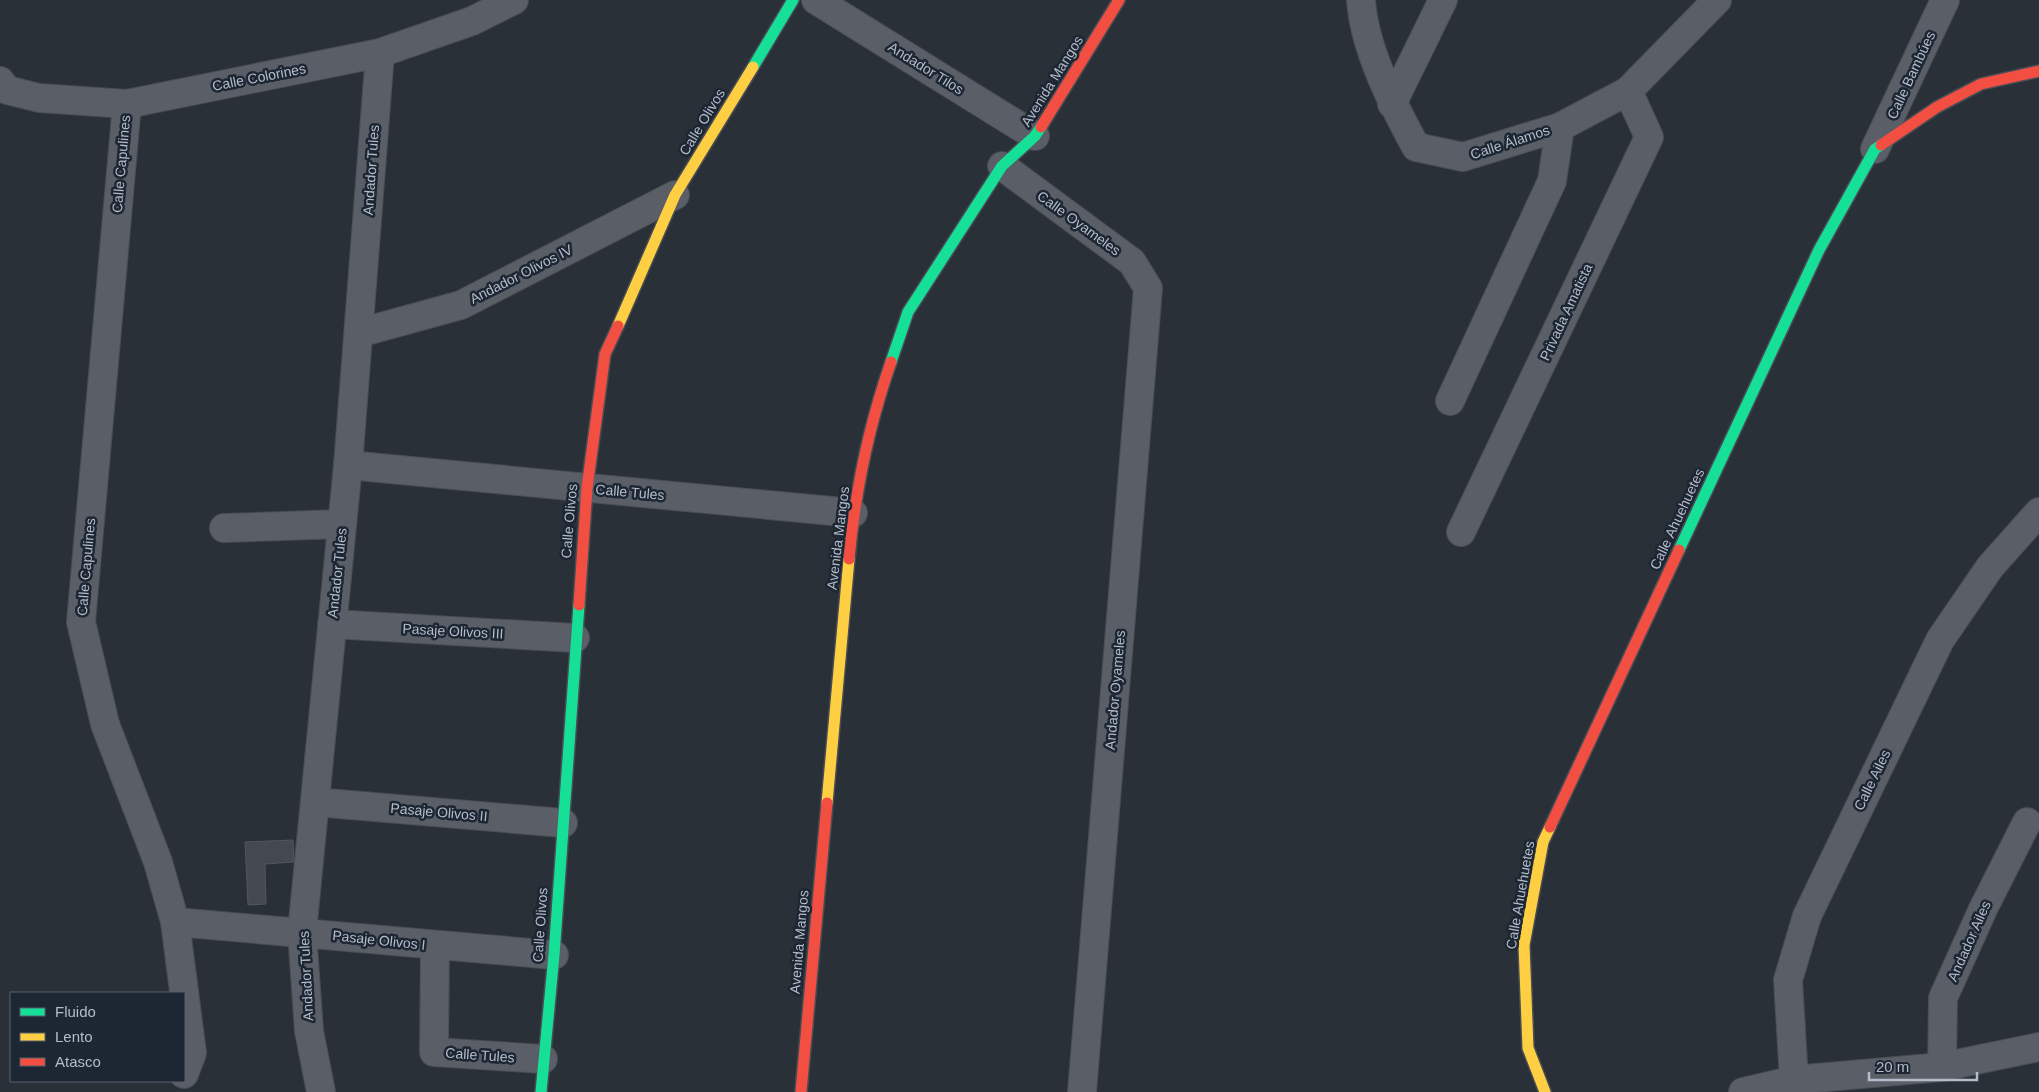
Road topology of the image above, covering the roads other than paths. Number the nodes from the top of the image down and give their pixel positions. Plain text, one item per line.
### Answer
1 (514, 0) edge
2 (793, 0) edge
3 (816, 0) edge
4 (1119, 0) edge
5 (1361, 0) edge
6 (1443, 0) edge
7 (1716, 0) edge
8 (1945, 0) edge
9 (380, 53) junction
10 (2039, 71) edge
11 (0, 81) edge
12 (1628, 91) junction
13 (127, 104) junction
14 (1392, 104) junction
15 (1560, 127) junction
16 (1035, 136) junction
17 (1875, 149) junction
18 (1002, 166) junction
19 (675, 195) junction
20 (1148, 288) joint
21 (359, 333) junction
22 (1450, 401) dead end
23 (348, 465) junction
24 (587, 488) junction
25 (2039, 512) edge
26 (853, 513) junction
27 (342, 524) junction
28 (224, 528) dead end
29 (1461, 532) dead end
30 (332, 624) junction
31 (575, 638) junction
32 (315, 802) junction
33 (2027, 822) dead end
34 (563, 823) junction
35 (175, 922) junction
36 (302, 932) junction
37 (435, 946) junction
38 (554, 955) junction
39 (184, 992) edge
40 (185, 999) edge
41 (2039, 1047) edge
42 (542, 1060) junction
43 (1942, 1067) junction
44 (185, 1071) edge
45 (1794, 1080) junction
46 (322, 1092) edge
47 (541, 1092) edge
48 (801, 1092) edge
49 (1082, 1092) edge
50 (1545, 1092) edge
51 (1742, 1092) edge

1 - 9 street, Calle Colorines
2 - 19 street, Calle Olivos
3 - 16 street, Andador Tilos
4 - 16 street, Avenida Mangos
5 - 14 street, Calle Álamos
6 - 14 street
7 - 12 street, Calle Álamos
8 - 17 street, Calle Bambúes
9 - 13 street, Calle Colorines
9 - 21 street, Andador Tules
10 - 17 street, Calle Ahuehuetes
11 - 13 street, Calle Colorines
12 - 15 street, Calle Álamos
12 - 29 street, Privada Amatista
13 - 35 street, Calle Capulines
14 - 15 street, Calle Álamos
15 - 22 street
16 - 18 street, Avenida Mangos
17 - 50 street, Calle Ahuehuetes
18 - 20 street, Calle Oyameles
18 - 26 street, Avenida Mangos
19 - 21 street, Andador Olivos IV
19 - 24 street, Calle Olivos
20 - 49 street, Andador Oyameles
21 - 23 street, Andador Tules
23 - 24 street, Calle Tules
23 - 27 street, Andador Tules
24 - 26 street, Calle Tules
24 - 31 street, Calle Olivos
25 - 45 street, Calle Ailes
26 - 48 street, Avenida Mangos
27 - 28 street
27 - 30 street, Andador Tules
30 - 31 street, Pasaje Olivos III
30 - 32 street, Andador Tules
31 - 34 street, Calle Olivos
32 - 34 street, Pasaje Olivos II
32 - 36 street, Andador Tules
33 - 43 street, Andador Ailes
34 - 38 street, Calle Olivos
35 - 36 street, Pasaje Olivos I
35 - 39 street, Calle Capulines
36 - 37 street, Pasaje Olivos I
36 - 46 street, Andador Tules
37 - 38 street, Pasaje Olivos I
37 - 42 street, Calle Tules
38 - 42 street, Calle Olivos
40 - 44 street, Calle Capulines
41 - 43 street
42 - 47 street, Calle Olivos
43 - 45 street
45 - 51 street

